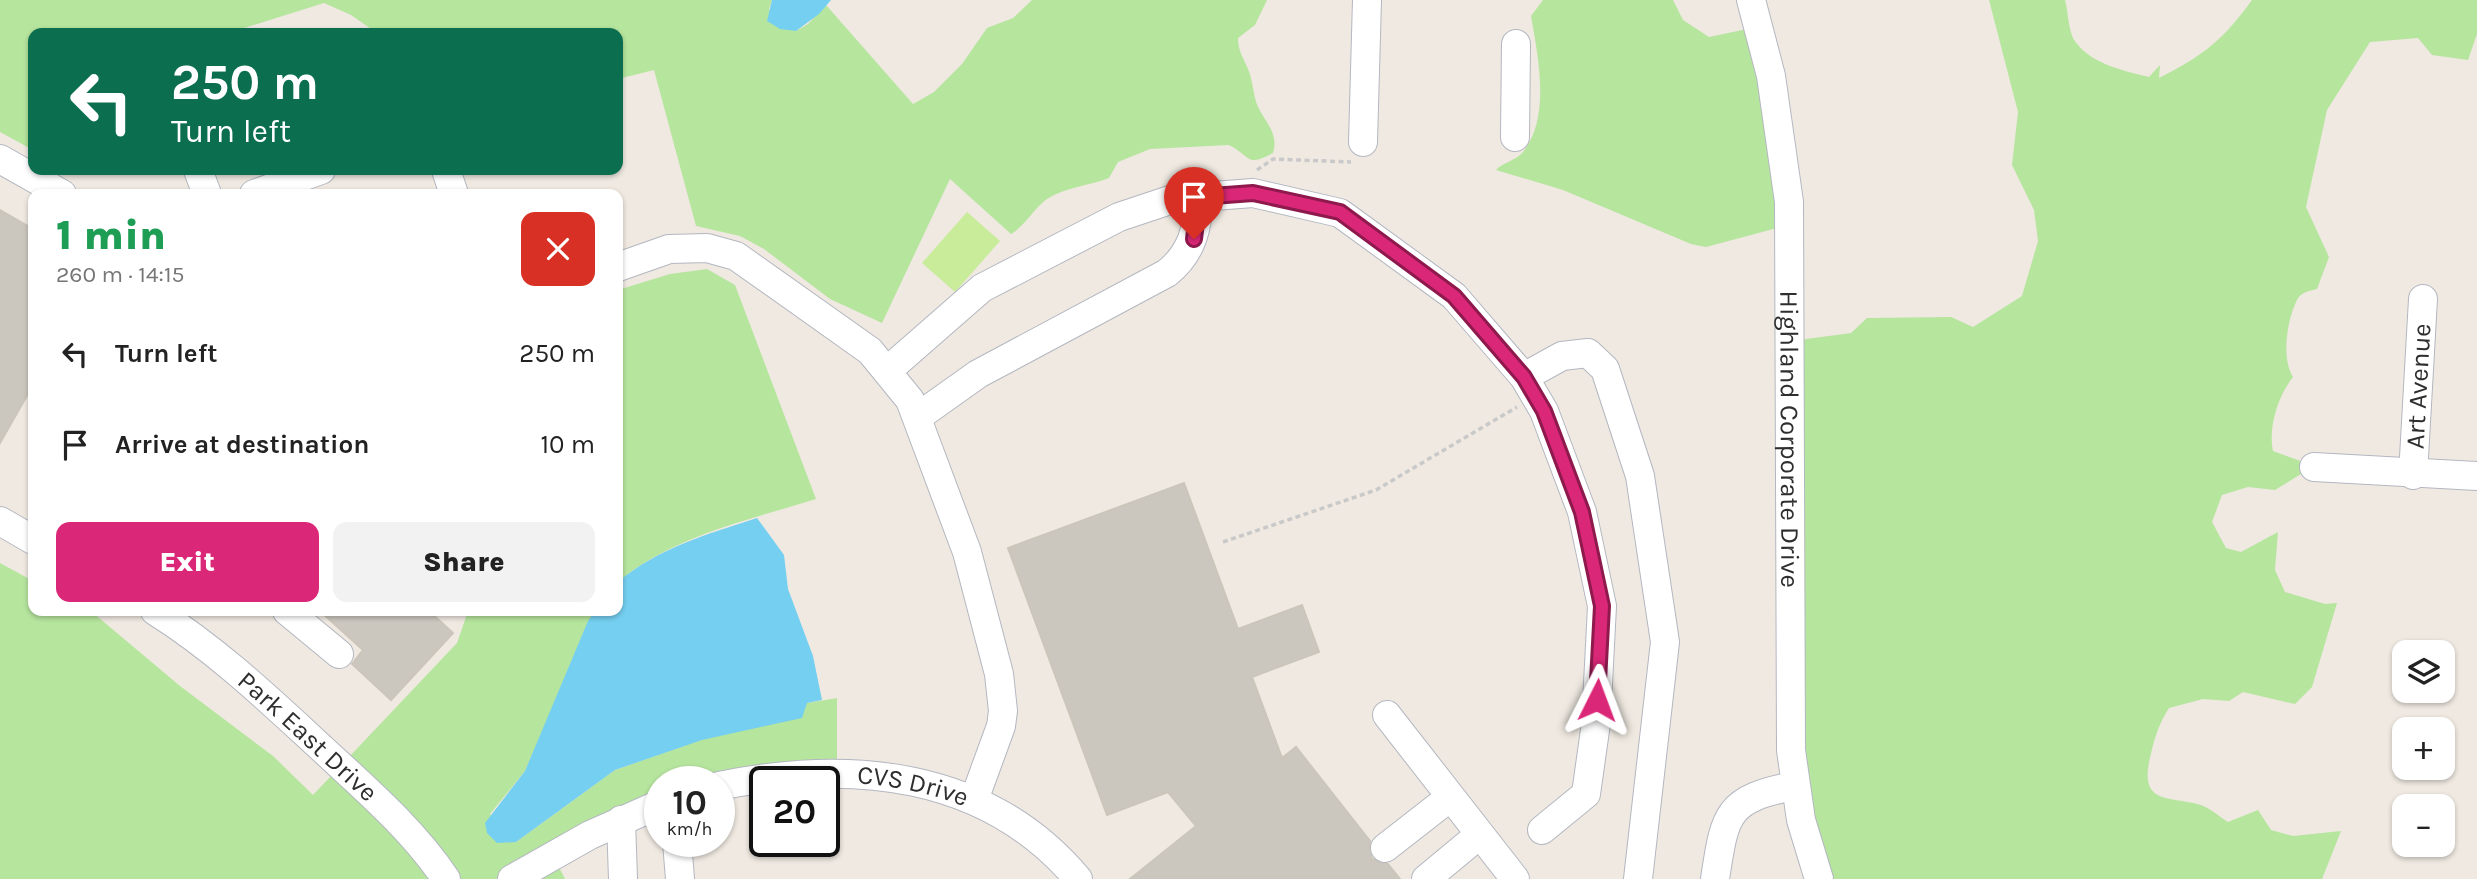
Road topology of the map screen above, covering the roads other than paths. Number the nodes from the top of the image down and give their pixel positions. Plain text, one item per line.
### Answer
1 (1367, 0) edge
2 (1751, 0) edge
3 (1516, 44) dead end
4 (1515, 137) dead end
5 (1358, 152) road end
6 (0, 159) edge
7 (28, 175) edge
8 (28, 175) edge
9 (307, 175) edge
10 (53, 189) edge
11 (268, 189) edge
12 (1199, 197) junction
13 (623, 265) edge
14 (2423, 299) dead end
15 (887, 371) junction
16 (1530, 386) junction
17 (919, 416) junction
18 (2314, 467) dead end
19 (2413, 475) junction
20 (2477, 476) edge
21 (0, 521) edge
22 (28, 537) edge
23 (172, 616) edge
24 (293, 616) edge
25 (339, 654) dead end
26 (1387, 715) dead end
27 (735, 784) edge
28 (1794, 786) junction
29 (1449, 798) junction
30 (974, 800) junction
31 (644, 811) edge
32 (621, 820) junction
33 (1542, 830) dead end
34 (1479, 835) junction
35 (1385, 848) dead end
36 (678, 857) edge
37 (446, 879) edge
38 (512, 879) edge
39 (623, 879) edge
40 (680, 879) edge
41 (1079, 879) edge
42 (1426, 879) edge
43 (1515, 879) edge
44 (1638, 879) edge
45 (1714, 879) edge
46 (1819, 879) edge

1 - 5 street
2 - 28 street, Highland Corporate Drive
3 - 4 street
6 - 8 street
7 - 10 street
9 - 11 street
12 - 15 street
12 - 16 street
12 - 17 street
13 - 15 street
14 - 19 street, Art Avenue
15 - 17 street
16 - 33 street
16 - 44 street
17 - 30 street
18 - 19 street
19 - 20 street
21 - 22 street
23 - 37 street, Park East Drive
24 - 25 street
26 - 29 street
27 - 30 street, CVS Drive
28 - 45 street
28 - 46 street, Highland Corporate Drive
29 - 34 street
29 - 35 street
30 - 41 street, CVS Drive
31 - 32 street
32 - 38 street
32 - 39 street
34 - 42 street
34 - 43 street
36 - 40 street

